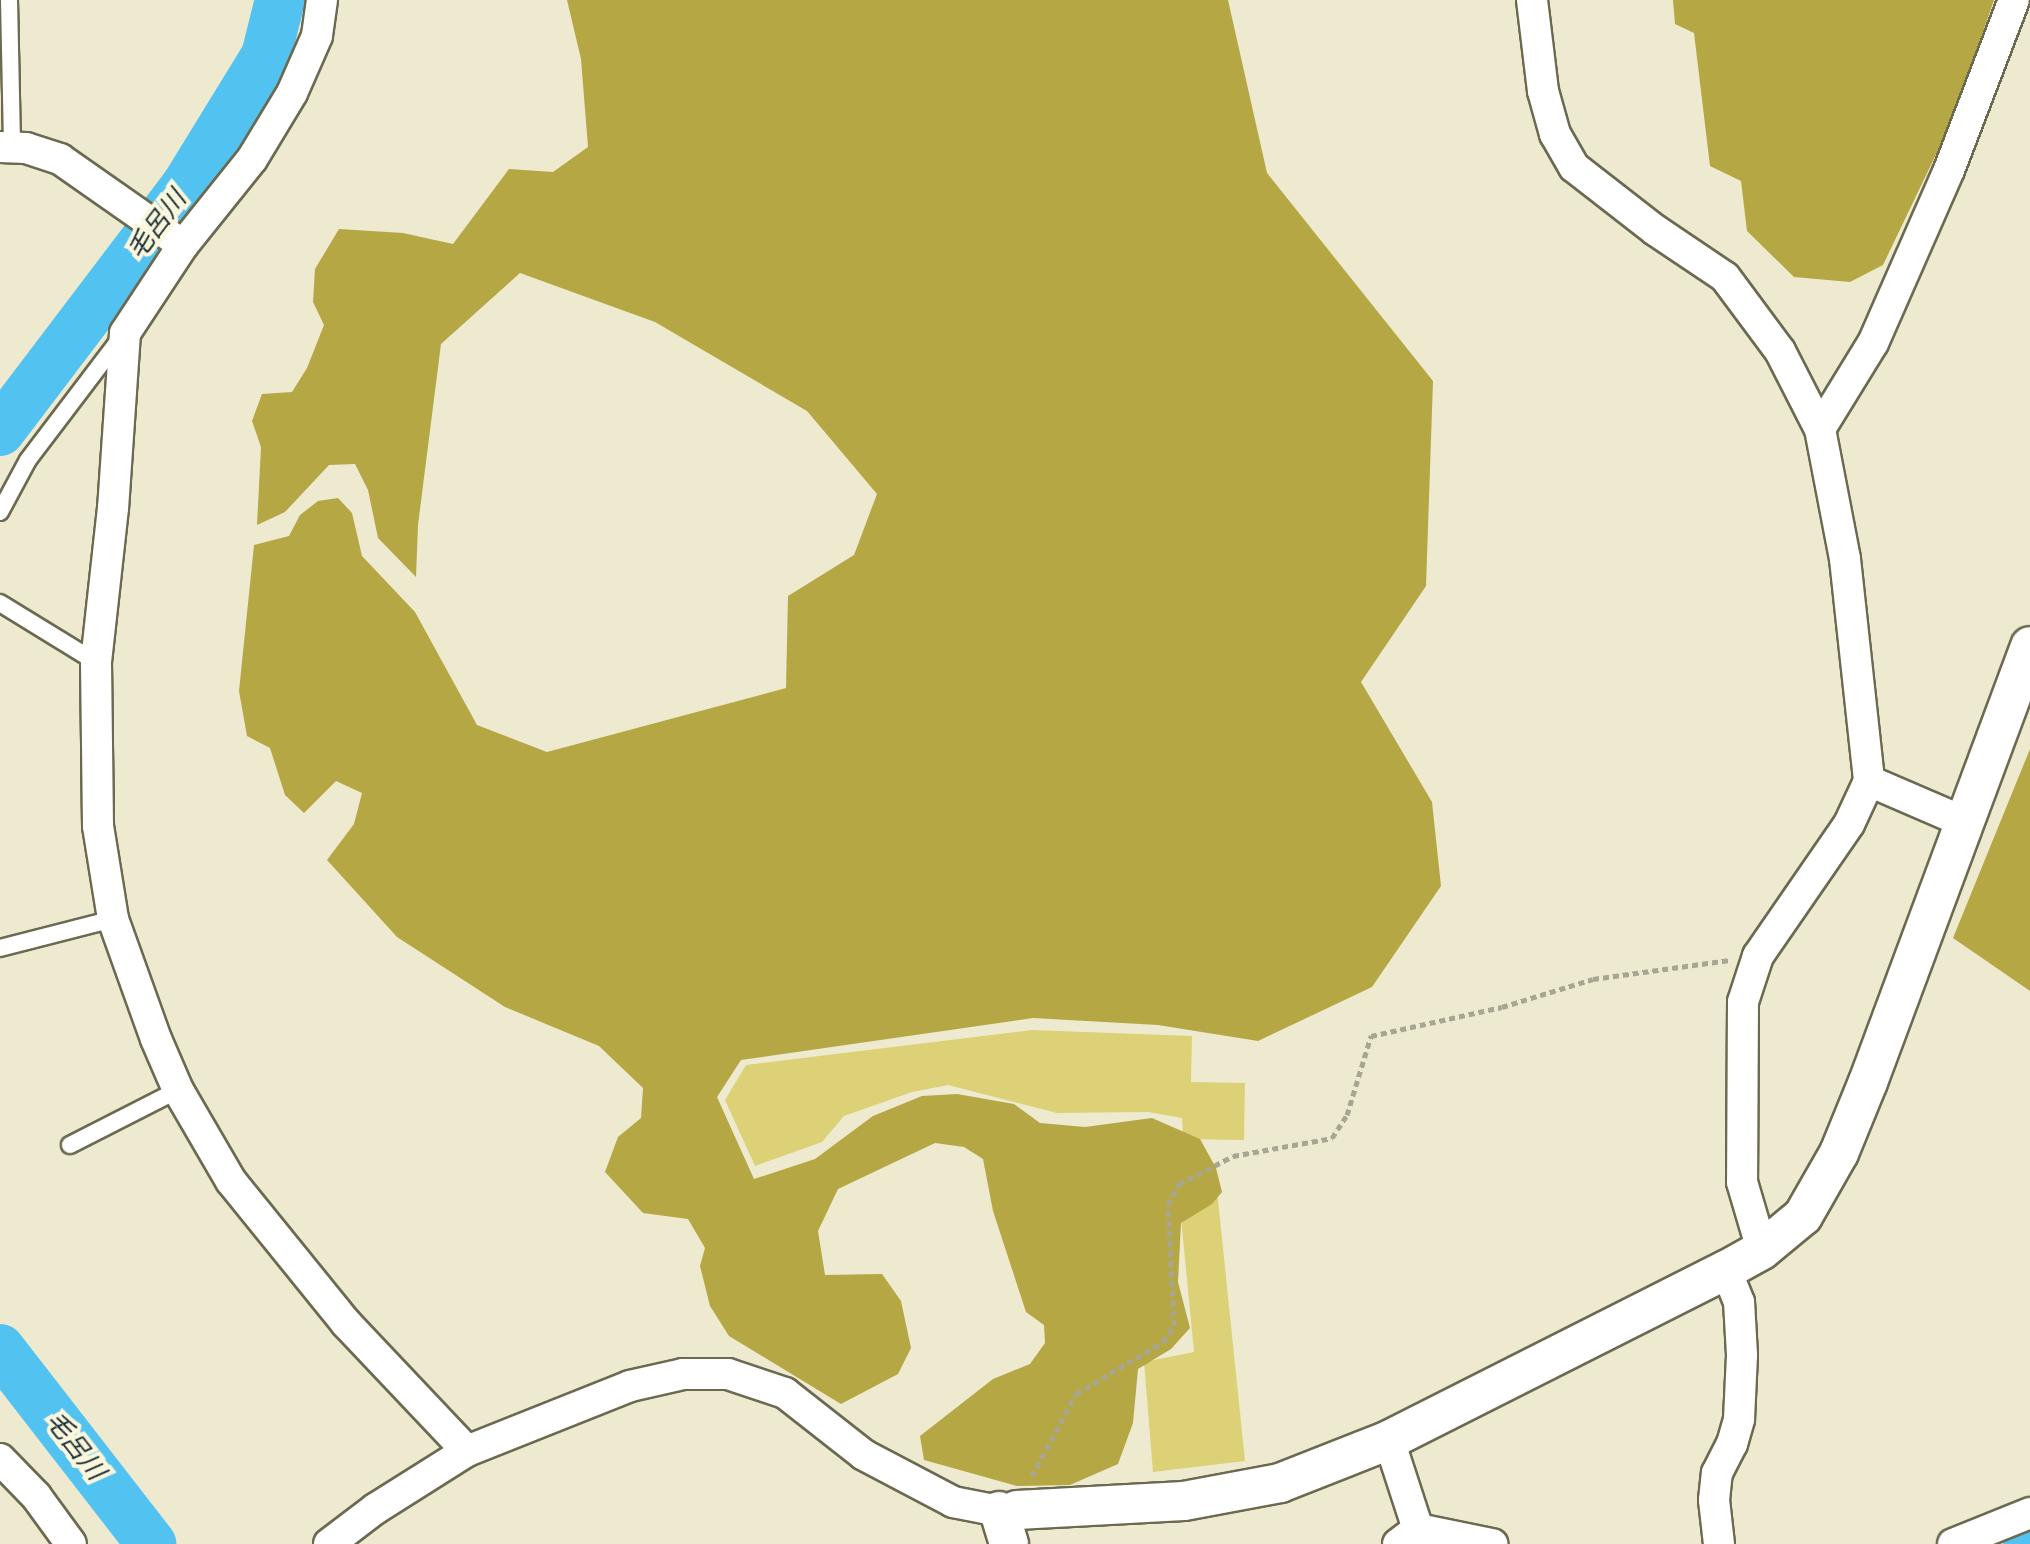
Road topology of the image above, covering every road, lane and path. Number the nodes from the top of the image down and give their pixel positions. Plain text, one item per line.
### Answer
1 (9, 0) edge
2 (322, 0) edge
3 (1532, 0) edge
4 (2014, 0) edge
5 (6, 147) edge
6 (177, 240) junction
7 (125, 333) junction
8 (1820, 429) junction
9 (0, 512) edge
10 (0, 603) edge
11 (2030, 646) edge
12 (96, 662) junction
13 (1869, 781) junction
14 (1962, 821) junction
15 (113, 919) junction
16 (0, 948) edge
17 (1758, 956) junction
18 (178, 1090) junction
19 (70, 1145) dead end
20 (1762, 1250) junction
21 (1726, 1270) junction
22 (1389, 1440) junction
23 (467, 1451) junction
24 (0, 1459) edge
25 (2030, 1513) edge
26 (1008, 1522) edge
27 (1408, 1537) edge
28 (71, 1544) edge
29 (329, 1544) edge
30 (1492, 1544) edge
31 (1719, 1544) edge
32 (1953, 1544) edge

1 - 5 lane
2 - 6 street
3 - 8 street
4 - 8 street
5 - 6 street
6 - 7 street
7 - 9 lane
7 - 12 street
8 - 13 street
10 - 12 lane
11 - 14 street
12 - 15 street
13 - 14 street
13 - 17 street
14 - 20 street
15 - 16 lane
15 - 18 street
17 - 20 street
17 - 26 path
18 - 19 lane
18 - 23 street
20 - 21 street
21 - 22 street
21 - 31 street
22 - 26 street
22 - 27 street
23 - 26 street
23 - 29 street
24 - 28 street
25 - 32 street
27 - 30 street

